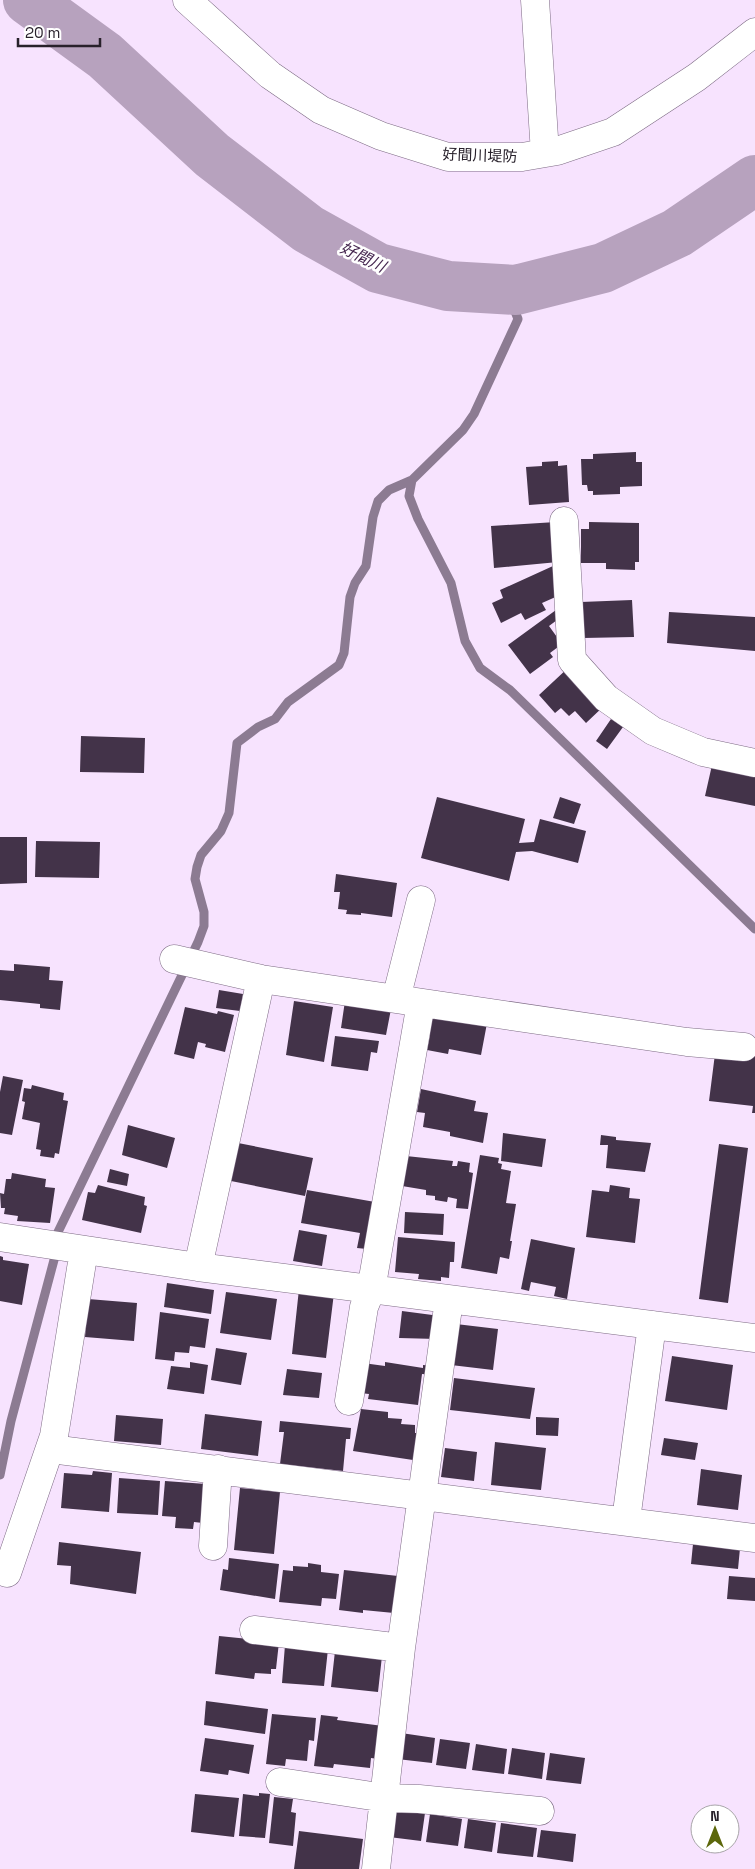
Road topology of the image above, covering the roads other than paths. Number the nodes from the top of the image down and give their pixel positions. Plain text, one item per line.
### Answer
1 (187, 0) edge
2 (535, 0) edge
3 (755, 32) edge
4 (545, 153) junction
5 (564, 521) dead end
6 (755, 763) edge
7 (421, 900) dead end
8 (174, 959) dead end
9 (261, 979) junction
10 (409, 1001) junction
11 (744, 1047) dead end
12 (0, 1237) edge
13 (77, 1249) junction
14 (198, 1267) junction
15 (371, 1290) junction
16 (449, 1300) junction
17 (652, 1325) junction
18 (755, 1338) edge
19 (349, 1402) dead end
20 (51, 1449) junction
21 (218, 1470) junction
22 (423, 1494) junction
23 (626, 1520) junction
24 (755, 1538) edge
25 (213, 1546) dead end
26 (7, 1573) dead end
27 (254, 1630) dead end
28 (401, 1648) junction
29 (280, 1782) dead end
30 (385, 1798) junction
31 (540, 1811) dead end
32 (376, 1869) edge

1 - 4 street, 好間川堤防
2 - 4 street
3 - 4 street, 好間川堤防
5 - 6 street
7 - 10 street
8 - 9 street
9 - 10 street
9 - 14 street
10 - 11 street
10 - 15 street
12 - 13 street
13 - 14 street
13 - 20 street
14 - 15 street
15 - 16 street
15 - 19 street
16 - 17 street
16 - 22 street
17 - 18 street
17 - 23 street
20 - 21 street
20 - 26 street
21 - 22 street
21 - 25 street
22 - 23 street
22 - 28 street
23 - 24 street
27 - 28 street
28 - 30 street
29 - 30 street
30 - 31 street
30 - 32 street

